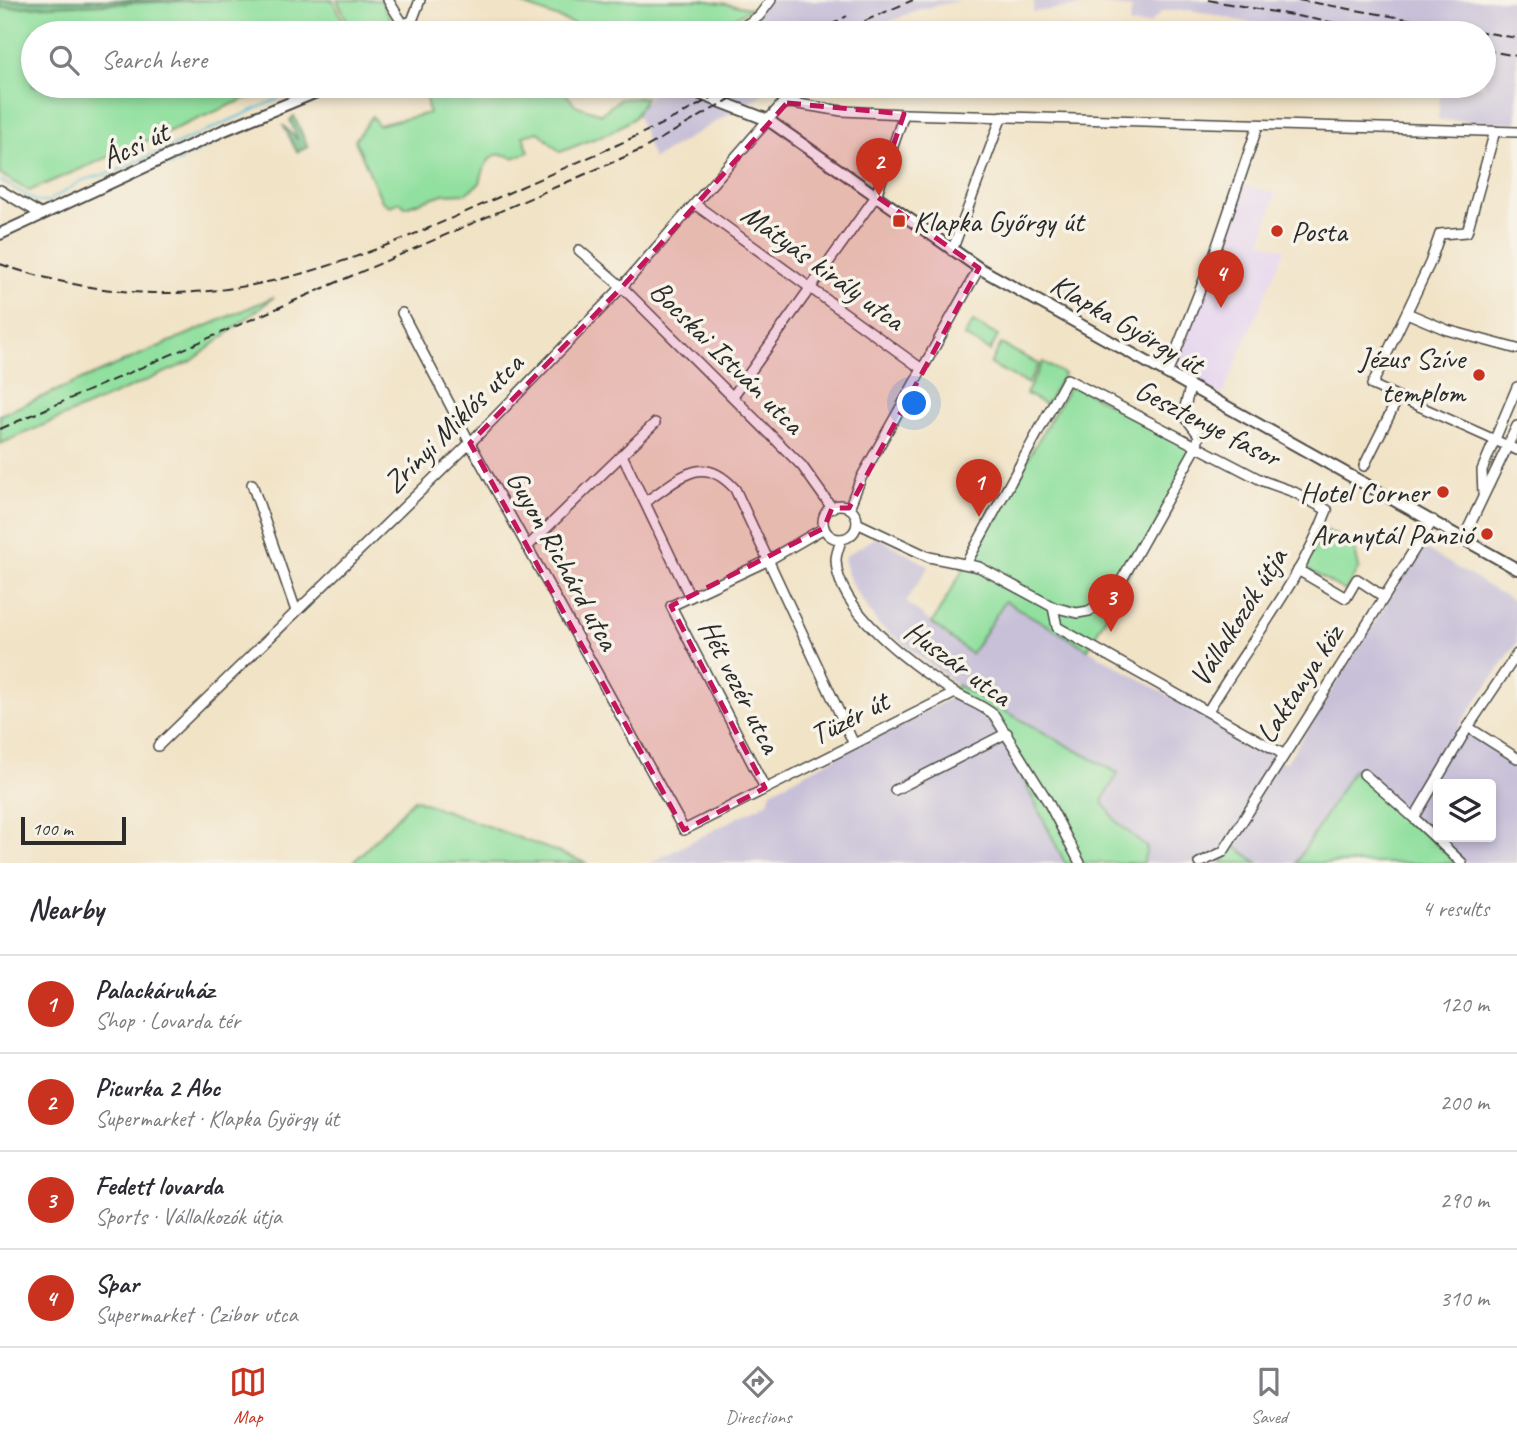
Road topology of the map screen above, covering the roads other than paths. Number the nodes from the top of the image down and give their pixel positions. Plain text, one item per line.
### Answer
1 (388, 0) edge
2 (420, 0) edge
3 (771, 0) edge
4 (400, 21) edge
5 (412, 21) edge
6 (751, 21) edge
7 (302, 98) edge
8 (714, 98) edge
9 (904, 114) junction
10 (1002, 116) junction
11 (768, 120) junction
12 (1258, 125) junction
13 (1495, 131) junction
14 (1517, 132) edge
15 (0, 190) edge
16 (876, 196) junction
17 (696, 205) junction
18 (43, 215) junction
19 (0, 234) edge
20 (579, 250) dead end
21 (952, 251) junction
22 (979, 268) junction
23 (622, 287) junction
24 (809, 289) junction
25 (402, 313) dead end
26 (1407, 313) junction
27 (1517, 349) edge
28 (922, 369) junction
29 (1167, 374) junction
30 (1517, 387) edge
31 (1190, 388) junction
32 (733, 396) junction
33 (1398, 398) junction
34 (655, 423) dead end
35 (1517, 426) edge
36 (1495, 439) junction
37 (470, 443) junction
38 (1198, 446) junction
39 (1513, 447) edge
40 (623, 457) junction
41 (1364, 466) dead end
42 (252, 484) dead end
43 (1483, 494) junction
44 (645, 502) junction
45 (832, 508) junction
46 (849, 508) junction
47 (1327, 510) joint
48 (1433, 520) junction
49 (857, 523) junction
50 (824, 528) junction
51 (1464, 537) junction
52 (841, 539) junction
53 (527, 547) junction
54 (767, 561) junction
55 (967, 562) junction
56 (1517, 569) edge
57 (1298, 570) junction
58 (690, 597) junction
59 (1384, 597) junction
60 (1053, 607) junction
61 (296, 611) junction
62 (1517, 654) edge
63 (955, 693) junction
64 (1208, 711) junction
65 (1468, 727) junction
66 (1007, 733) junction
67 (853, 742) junction
68 (158, 746) dead end
69 (1283, 754) junction
70 (1517, 758) edge
71 (1364, 774) dead end
72 (765, 788) junction
73 (895, 790) dead end
74 (1414, 818) junction
75 (684, 830) joint
76 (1080, 863) edge
77 (1199, 863) edge
78 (1462, 863) edge

1 - 4 street
2 - 5 street
3 - 6 street
7 - 18 main road, Ácsi út
8 - 11 main road, Klapka György út
9 - 10 street
9 - 11 street
9 - 16 street
10 - 12 street
10 - 21 street
11 - 16 main road, Klapka György út
11 - 17 street, Zrínyi Miklós utca
12 - 13 street
12 - 29 street
13 - 14 street
13 - 26 street
15 - 18 street
16 - 21 main road, Klapka György út
16 - 24 street
17 - 23 street, Zrínyi Miklós utca
17 - 24 street, Mátyás király utca
18 - 19 main road, Ácsi út
20 - 23 street, Bocskai István utca
21 - 22 main road, Klapka György út
22 - 28 street
22 - 29 main road, Klapka György út
23 - 32 street, Bocskai István utca
23 - 37 street, Zrínyi Miklós utca
24 - 28 street, Mátyás király utca
24 - 32 street
25 - 37 street, Guyon Richárd utca
26 - 27 street
26 - 33 street
28 - 46 street
29 - 31 main road, Klapka György út
30 - 36 street
31 - 38 street
31 - 48 main road, Klapka György út
32 - 45 street, Bocskai István utca
33 - 36 street
33 - 41 street
34 - 40 street
35 - 39 street
36 - 39 street
36 - 43 street
37 - 53 street, Guyon Richárd utca
37 - 61 street, Zrínyi Miklós utca
38 - 47 street, Gesztenye fasor
38 - 55 street, Gesztenye fasor
38 - 60 street
39 - 43 street
40 - 44 street, Hét vezér utca
40 - 53 street
42 - 61 street
43 - 51 street
44 - 54 street
44 - 58 street, Hét vezér utca
45 - 46 street
45 - 50 street
46 - 49 street
47 - 57 street, Vállalkozók útja
48 - 51 main road, Klapka György út
48 - 59 street, Laktanya köz
49 - 52 street
49 - 55 street
50 - 52 street
50 - 54 street
51 - 56 main road, Klapka György út
52 - 63 street, Huszár utca
53 - 75 street, Guyon Richárd utca
54 - 58 street
54 - 67 street
55 - 60 street
57 - 59 street
57 - 64 street, Vállalkozók útja
58 - 72 street, Hét vezér utca
59 - 69 street, Laktanya köz
60 - 64 street, Vállalkozók útja
61 - 68 street, Zrínyi Miklós utca
62 - 65 street
63 - 66 street, Huszár utca
63 - 67 street, Tüzér út
64 - 69 street, Vállalkozók útja
65 - 70 street
65 - 74 street
66 - 73 street
66 - 76 street, Huszár utca
67 - 72 street, Tüzér út
69 - 77 street, Laktanya köz
71 - 74 street
72 - 75 street, Tüzér út
74 - 78 street

